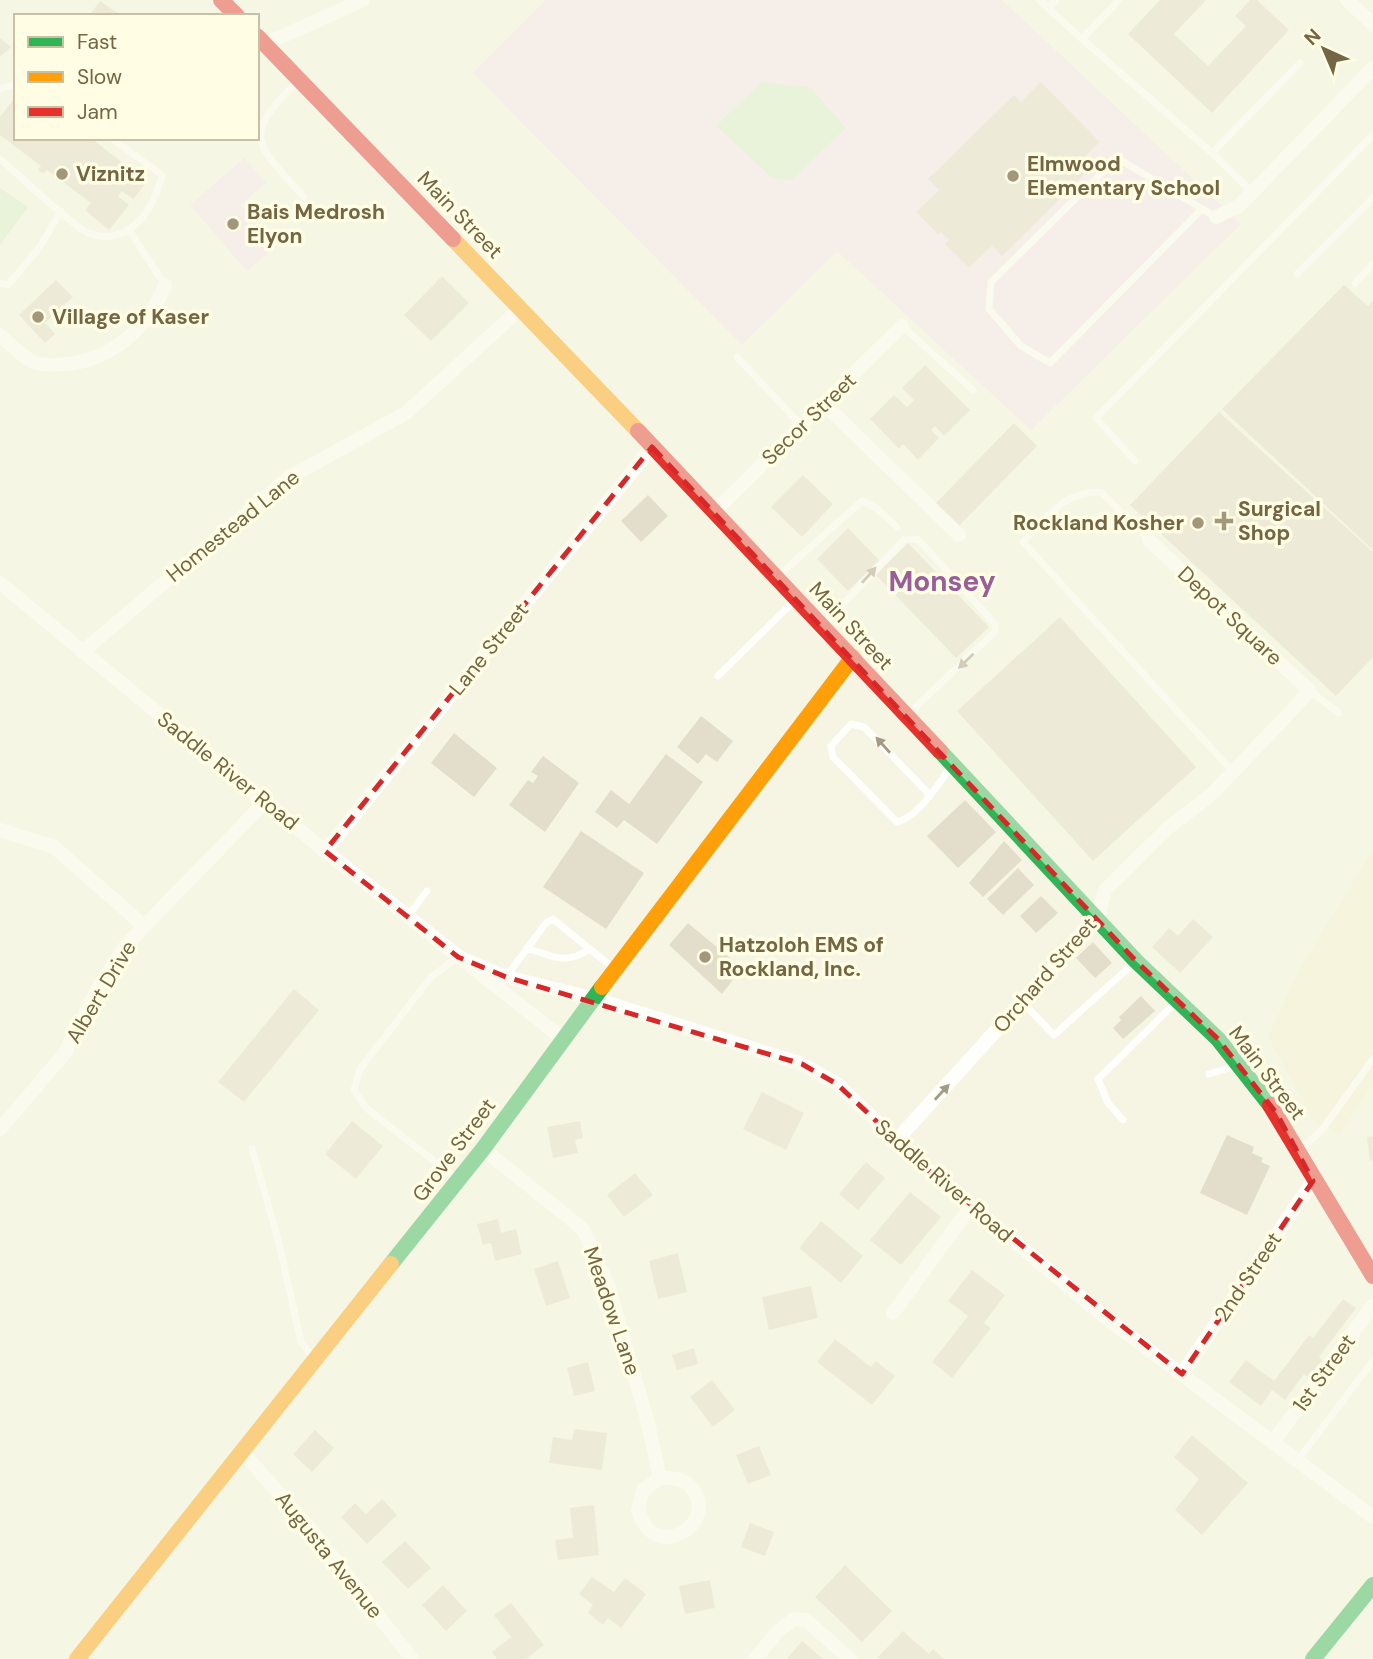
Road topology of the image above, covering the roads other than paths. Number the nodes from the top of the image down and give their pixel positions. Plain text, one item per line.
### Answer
1 (221, 0) edge
2 (363, 0) edge
3 (1039, 0) edge
4 (1056, 0) edge
5 (1119, 0) edge
6 (1348, 0) edge
7 (1048, 8) junction
8 (235, 14) edge
9 (1373, 24) edge
10 (1082, 39) junction
11 (261, 40) edge
12 (1300, 63) dead end
13 (1373, 68) edge
14 (298, 80) junction
15 (1373, 136) edge
16 (114, 140) edge
17 (1212, 153) junction
18 (0, 159) edge
19 (1252, 192) junction
20 (304, 197) dead end
21 (1373, 198) edge
22 (1201, 210) junction
23 (61, 211) junction
24 (1216, 217) joint
25 (129, 230) junction
26 (1373, 264) edge
27 (1297, 274) dead end
28 (1355, 283) dead end
29 (0, 284) edge
30 (165, 285) joint
31 (521, 308) junction
32 (902, 326) joint
33 (0, 335) edge
34 (737, 358) dead end
35 (973, 390) dead end
36 (824, 404) junction
37 (801, 425) junction
38 (652, 447) junction
39 (1135, 461) dead end
40 (715, 511) junction
41 (897, 527) dead end
42 (959, 535) dead end
43 (1149, 540) joint
44 (776, 578) junction
45 (0, 583) edge
46 (797, 599) junction
47 (823, 625) junction
48 (82, 652) junction
49 (853, 657) junction
50 (718, 676) dead end
51 (1310, 691) junction
52 (1339, 713) dead end
53 (906, 716) junction
54 (952, 766) junction
55 (1233, 772) junction
56 (930, 795) junction
57 (266, 801) junction
58 (0, 830) edge
59 (325, 851) junction
60 (427, 891) dead end
61 (408, 916) junction
62 (1098, 918) junction
63 (144, 926) junction
64 (527, 948) junction
65 (589, 949) junction
66 (458, 957) junction
67 (1136, 961) junction
68 (615, 969) junction
69 (506, 977) junction
70 (595, 999) junction
71 (1177, 1001) junction
72 (1023, 1003) junction
73 (563, 1039) junction
74 (1373, 1059) edge
75 (1240, 1065) junction
76 (1209, 1074) dead end
77 (1124, 1120) dead end
78 (0, 1129) edge
79 (895, 1142) junction
80 (252, 1148) dead end
81 (483, 1149) junction
82 (1298, 1152) junction
83 (459, 1180) junction
84 (1313, 1181) junction
85 (971, 1206) junction
86 (1373, 1276) edge
87 (1373, 1305) edge
88 (893, 1313) dead end
89 (316, 1361) junction
90 (1372, 1362) edge
91 (1182, 1374) junction
92 (1274, 1441) junction
93 (243, 1453) junction
94 (1298, 1460) junction
95 (660, 1478) junction
96 (1373, 1517) edge
97 (1373, 1585) edge
98 (77, 1659) edge
99 (412, 1659) edge
100 (755, 1659) edge
101 (850, 1659) edge
102 (1313, 1659) edge

1 - 8 main road
2 - 11 street
3 - 7 lane
4 - 7 lane
5 - 10 lane
6 - 9 street
7 - 10 lane
10 - 17 lane
11 - 14 main road, Main Street
12 - 17 lane
13 - 19 street
14 - 20 lane
14 - 31 main road, Main Street
15 - 39 lane
16 - 25 lane
17 - 19 lane
18 - 23 lane
19 - 24 street
21 - 27 lane
22 - 22 lane
22 - 24 lane
23 - 25 lane
23 - 29 lane
25 - 30 lane
26 - 28 lane
30 - 33 street
31 - 38 main road, Main Street
31 - 48 street, Homestead Lane
32 - 35 lane
32 - 36 street, Secor Street
34 - 37 lane
36 - 37 street, Secor Street
36 - 42 street
37 - 40 street, Secor Street
38 - 40 main road, Main Street
38 - 59 street, Lane Street
40 - 44 main road, Main Street
41 - 44 lane
43 - 51 street, Depot Square
43 - 55 lane
44 - 46 main road, Main Street
45 - 48 street, Saddle River Road
46 - 47 main road, Main Street
46 - 50 lane
47 - 49 main road, Main Street
47 -> 53 lane
48 - 57 street, Saddle River Road
49 - 53 main road, Main Street
49 - 68 main road, Grove Street
51 - 52 lane
51 - 55 street, Orchard Street
53 - 54 main road, Main Street
54 - 56 lane
54 - 62 main road, Main Street
55 - 62 street, Orchard Street
56 -> 56 lane
57 - 59 street, Saddle River Road
57 - 63 street, Albert Drive
58 - 63 street
59 - 61 street, Saddle River Road
60 - 61 lane
61 - 66 street, Saddle River Road
62 - 67 main road, Main Street
62 - 72 street, Orchard Street
63 - 78 street, Albert Drive
64 - 65 lane
64 - 65 lane
64 - 69 lane
65 - 68 lane
66 - 69 street, Saddle River Road
66 - 73 street, Saddle River Road
66 - 83 lane
67 - 71 main road, Main Street
67 - 72 lane
68 - 70 main road, Grove Street
69 - 70 street, Saddle River Road
70 - 73 main road, Grove Street
70 - 79 street, Saddle River Road
71 - 75 main road, Main Street
71 - 77 lane
79 -> 72 street, Orchard Street
73 - 81 main road, Grove Street
74 - 82 lane
75 - 76 lane
75 - 82 main road, Main Street
79 - 85 street, Saddle River Road
80 - 89 lane
81 - 83 main road, Grove Street
81 - 95 street, Meadow Lane
82 - 84 main road, Main Street
83 - 89 main road, Grove Street
84 - 86 main road, Main Street
84 - 91 street, 2nd Street
85 - 88 street
85 - 91 street, Saddle River Road
87 - 92 street, 1st Street
89 - 93 main road, Grove Street
90 - 94 lane
91 - 92 street, Saddle River Road
92 - 94 street, Saddle River Road
93 - 98 main road, Grove Street
93 - 99 street, Augusta Avenue
94 - 96 street, Saddle River Road
95 - 95 street
97 - 102 main road
100 - 101 street

